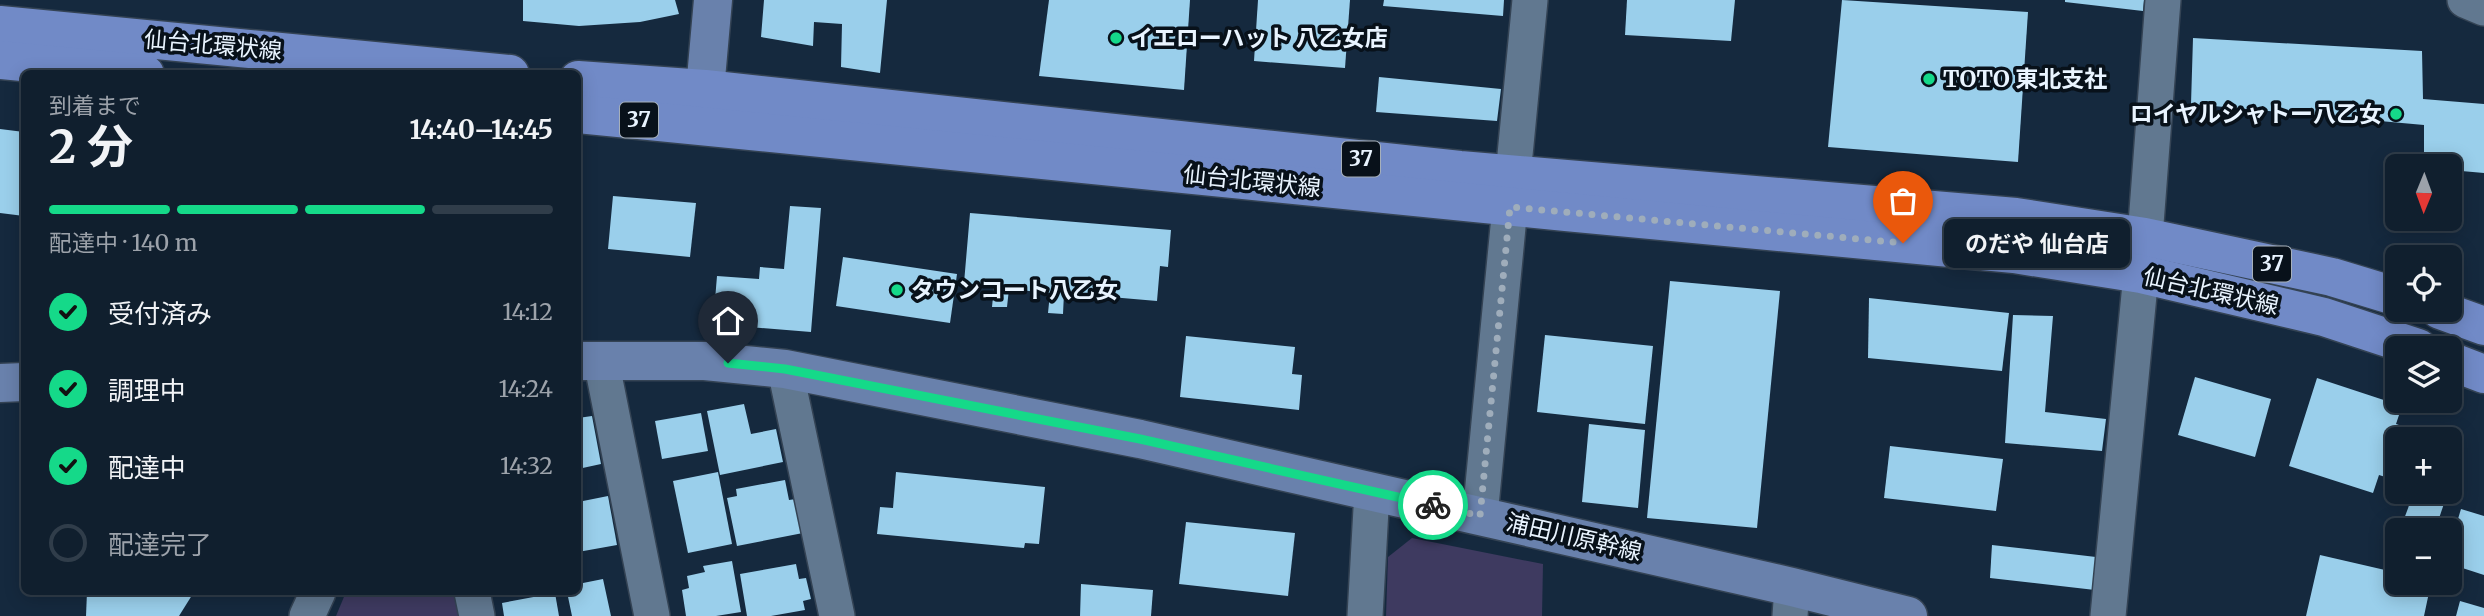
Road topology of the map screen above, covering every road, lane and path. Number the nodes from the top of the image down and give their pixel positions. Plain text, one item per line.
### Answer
1 (713, 0) edge
2 (1530, 0) edge
3 (2164, 0) edge
4 (2465, 0) edge
5 (2484, 8) edge
6 (0, 24) edge
7 (0, 60) edge
8 (104, 70) edge
9 (469, 70) edge
10 (581, 81) edge
11 (703, 108) junction
12 (581, 114) edge
13 (1512, 190) junction
14 (2143, 255) junction
15 (2385, 292) edge
16 (2462, 318) edge
17 (2484, 326) edge
18 (2385, 337) edge
19 (589, 361) edge
20 (2462, 366) edge
21 (785, 369) junction
22 (2484, 374) edge
23 (21, 382) edge
24 (0, 383) edge
25 (1372, 491) junction
26 (1480, 516) junction
27 (316, 595) edge
28 (473, 595) edge
29 (1791, 601) edge
30 (307, 616) edge
31 (477, 616) edge
32 (652, 616) edge
33 (837, 616) edge
34 (1365, 616) edge
35 (1908, 616) edge
36 (2108, 616) edge

1 - 11 street
2 - 13 street
3 - 14 street
4 - 5 street
6 - 9 main road, 仙台北環状線
7 - 8 main road, 仙台北環状線
10 - 11 main road, 仙台北環状線 / 37
11 - 12 main road, 仙台北環状線 / 37
11 - 13 main road, 仙台北環状線 / 37
13 - 14 main road, 仙台北環状線 / 37
13 - 26 street
14 - 15 main road, 仙台北環状線 / 37
14 - 18 main road, 仙台北環状線 / 37
14 - 36 street
16 - 17 main road
19 - 21 street, 浦田川原幹線
19 - 32 street
20 - 22 main road
21 - 25 street, 浦田川原幹線
21 - 33 street
23 - 24 street
25 - 26 street, 浦田川原幹線
25 - 34 street
26 - 29 street, 浦田川原幹線
27 - 30 street
28 - 31 street
29 - 35 street, 浦田川原幹線

